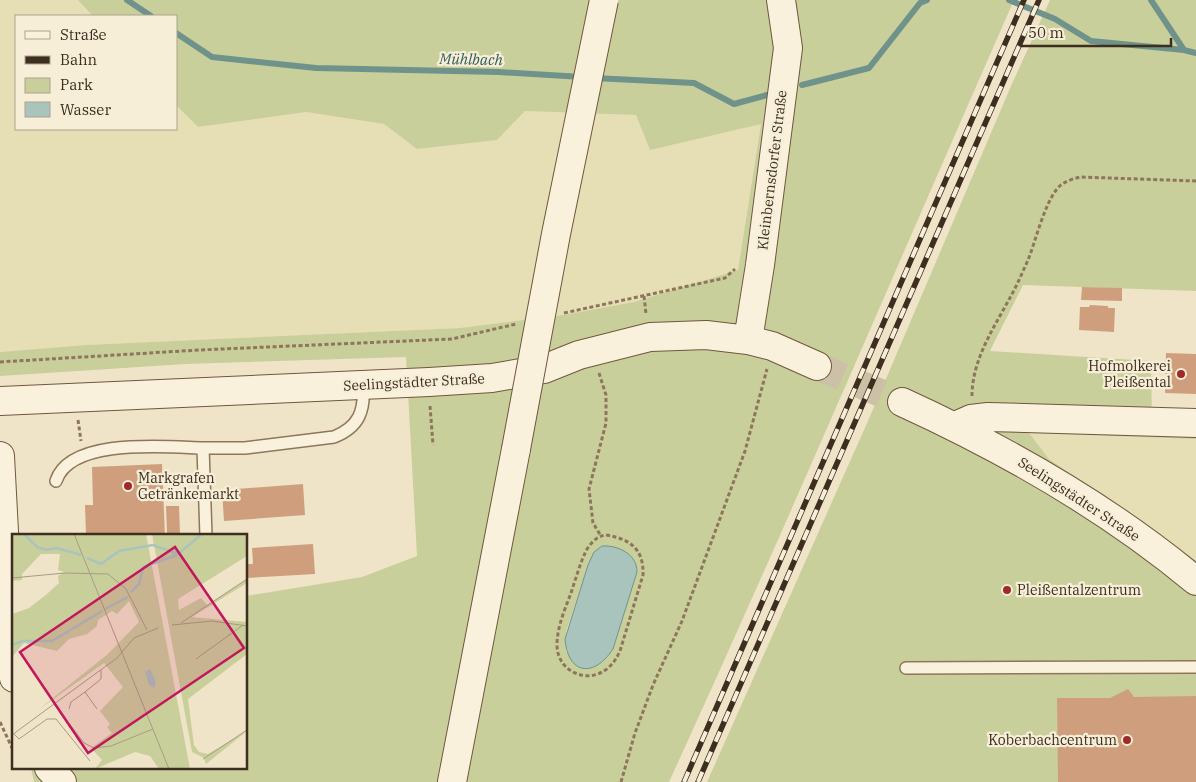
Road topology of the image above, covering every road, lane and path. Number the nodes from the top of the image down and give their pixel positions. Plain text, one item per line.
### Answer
1 (604, 0) edge
2 (781, 0) edge
3 (1196, 181) edge
4 (760, 265) junction
5 (559, 314) dead end
6 (522, 323) dead end
7 (760, 343) junction
8 (0, 362) edge
9 (817, 366) tunnel mouth
10 (363, 385) junction
11 (606, 395) dead end
12 (74, 397) junction
13 (0, 401) edge
14 (902, 402) tunnel mouth
15 (430, 406) dead end
16 (963, 423) junction
17 (1196, 423) edge
18 (433, 445) dead end
19 (203, 448) junction
20 (82, 455) junction
21 (0, 456) edge
22 (56, 481) dead end
23 (206, 534) edge
24 (600, 536) junction
25 (1196, 582) edge
26 (12, 661) edge
27 (1196, 667) edge
28 (906, 668) dead end
29 (0, 722) edge
30 (12, 748) edge
31 (51, 770) edge
32 (62, 782) edge
33 (452, 782) edge
34 (621, 782) edge

1 - 33 street, bridge
2 - 4 street, Kleinbernsdorfer Straße
3 - 16 path
4 - 5 path
4 - 7 street, Kleinbernsdorfer Straße
6 - 8 path
7 - 9 street, Seelingstädter Straße
7 - 10 street, Seelingstädter Straße
7 - 34 path
10 - 12 street, Seelingstädter Straße
10 - 19 lane
11 - 24 path
12 - 13 street, Seelingstädter Straße
12 - 20 path
14 - 16 street, Seelingstädter Straße
15 - 18 path
16 - 17 street, Seelingstädter Straße
16 - 25 street, Seelingstädter Straße
19 - 20 lane
19 - 23 lane
20 - 22 lane
21 - 26 street
24 - 24 path
27 - 28 lane
29 - 30 path
31 - 32 street

